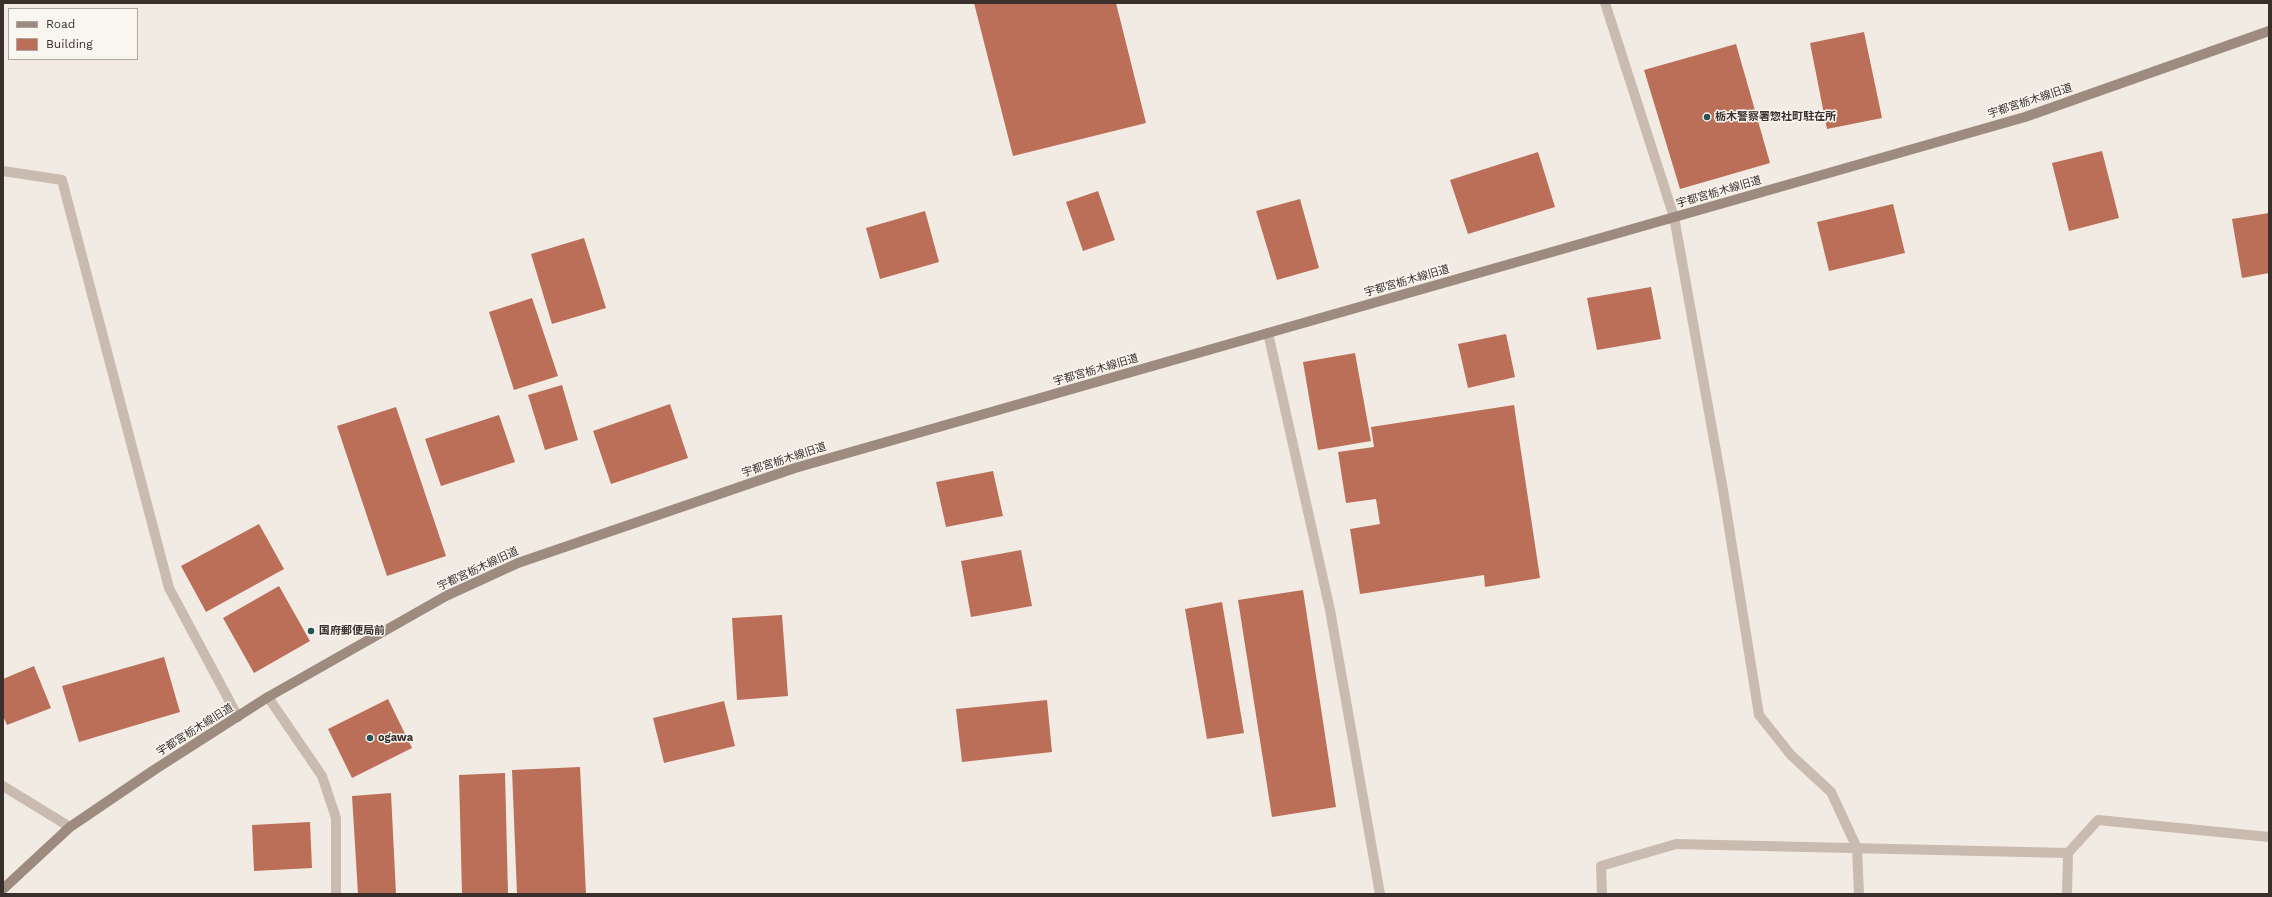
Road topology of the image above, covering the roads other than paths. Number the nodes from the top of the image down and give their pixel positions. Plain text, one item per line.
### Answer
1 (1605, 3) edge
2 (2269, 31) edge
3 (3, 172) edge
4 (1674, 217) junction
5 (1268, 333) junction
6 (268, 697) junction
7 (238, 717) junction
8 (3, 786) edge
9 (70, 827) junction
10 (2269, 837) edge
11 (1857, 848) junction
12 (2068, 853) junction
13 (3, 889) edge
14 (336, 894) edge
15 (1380, 894) edge
16 (1602, 894) edge
17 (1859, 894) edge
18 (2067, 894) edge

1 - 4 street
2 - 4 street, 宇都宮栃木線旧道
3 - 7 street
4 - 5 street, 宇都宮栃木線旧道
4 - 11 street
5 - 6 street, 宇都宮栃木線旧道
5 - 15 street
6 - 7 street, 宇都宮栃木線旧道
6 - 14 street
7 - 9 street, 宇都宮栃木線旧道
8 - 9 street
9 - 13 street, 宇都宮栃木線旧道
10 - 12 street
11 - 12 street
11 - 16 street
11 - 17 street
12 - 18 street

